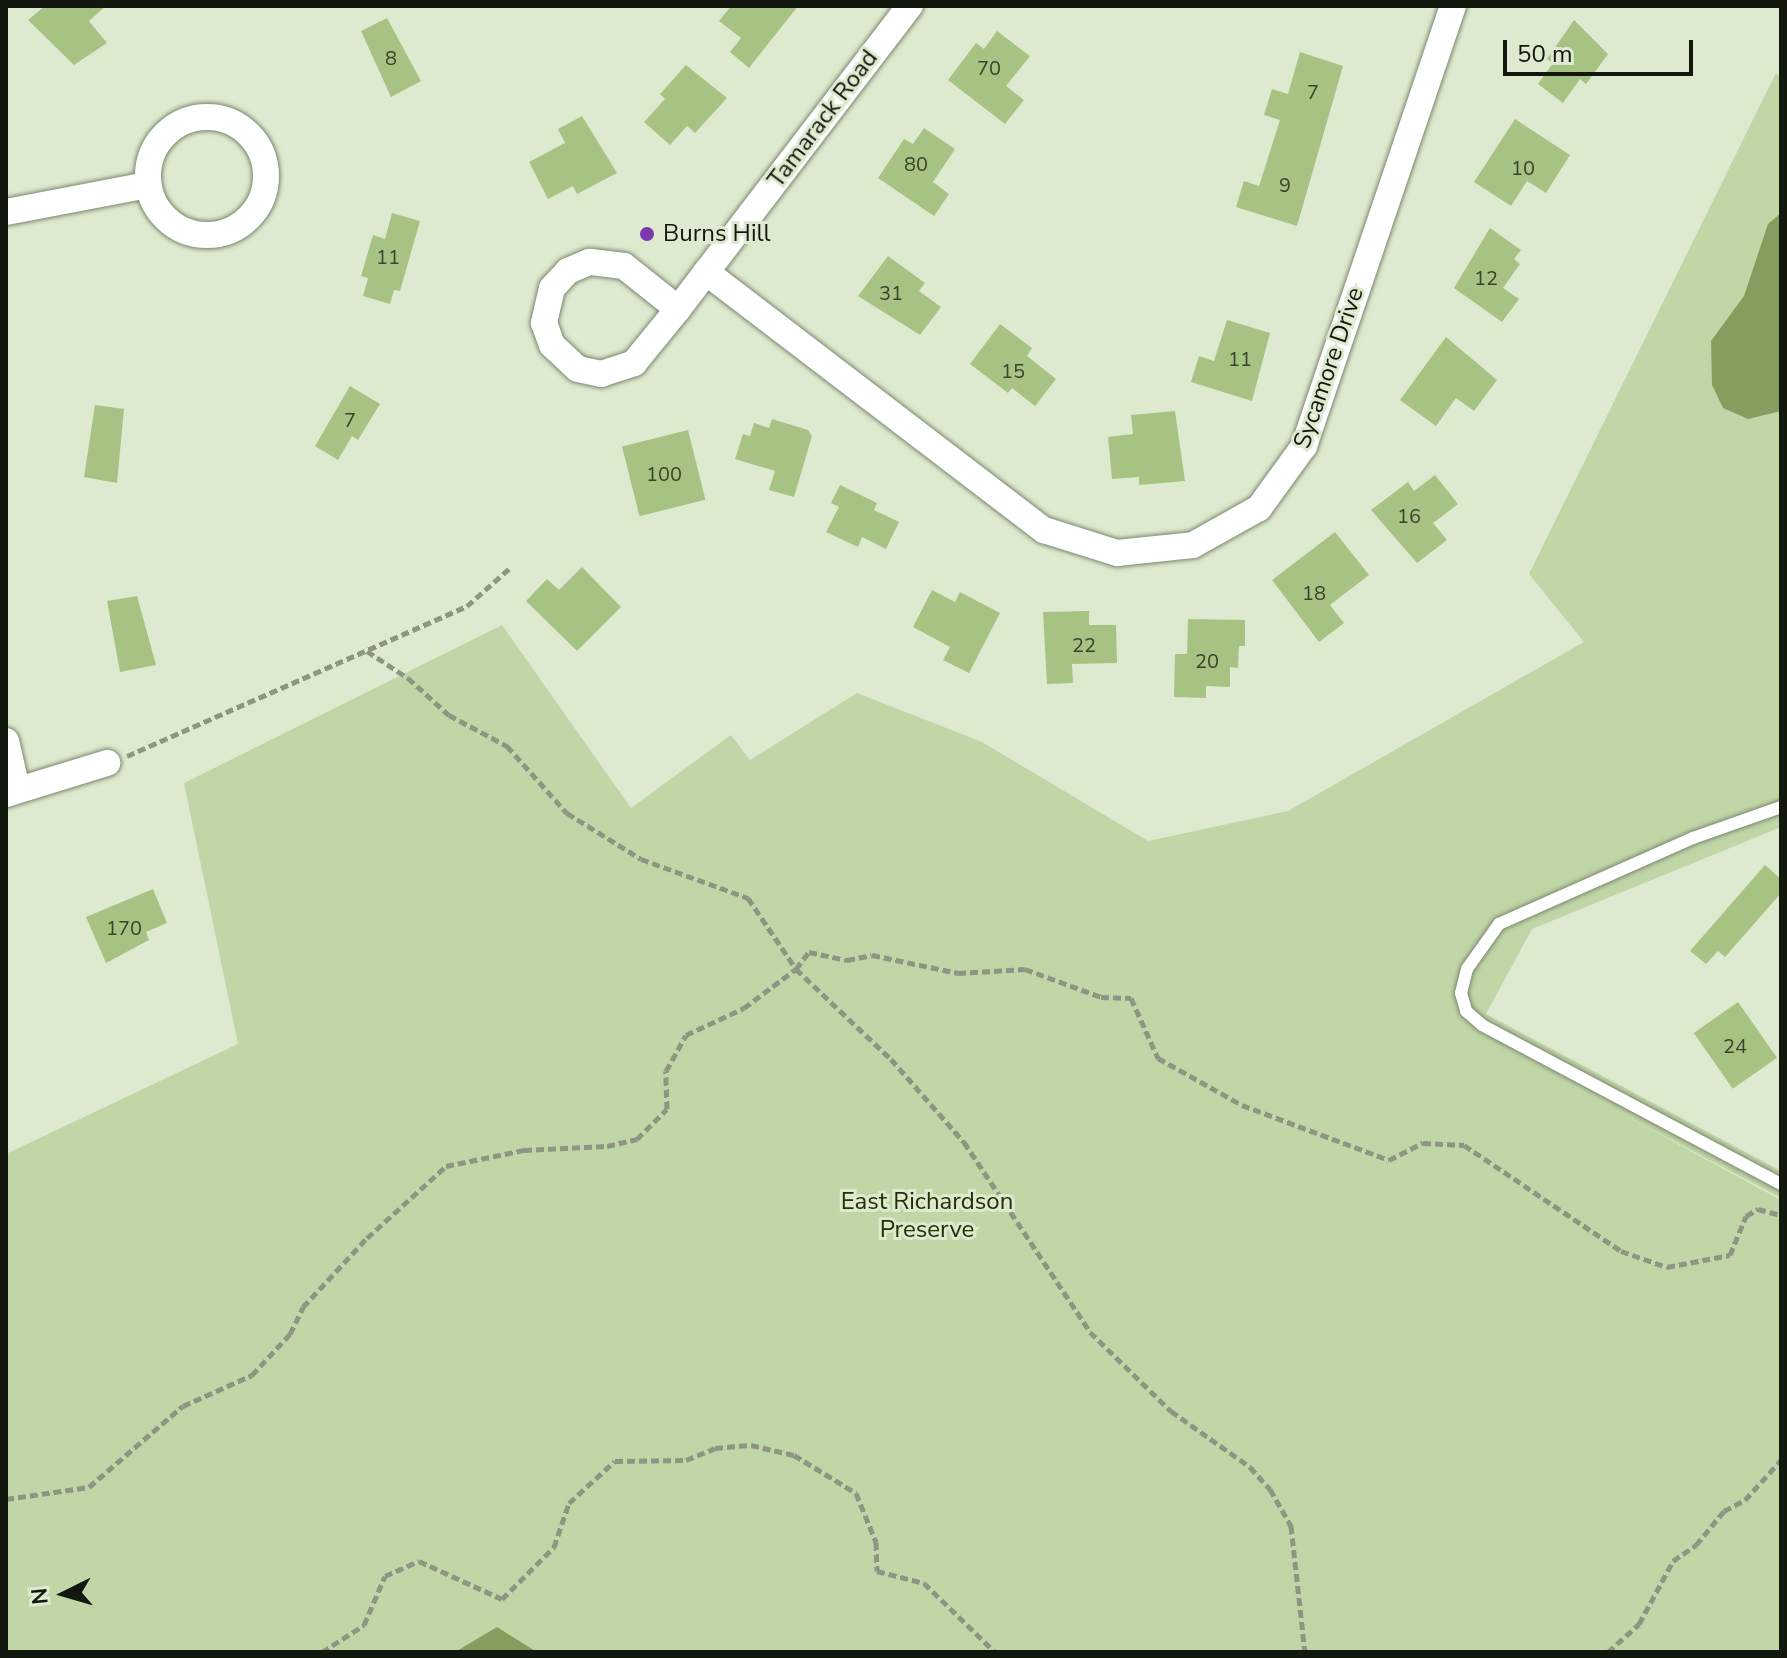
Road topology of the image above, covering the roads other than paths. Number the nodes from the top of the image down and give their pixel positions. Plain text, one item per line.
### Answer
1 (910, 6) edge
2 (1453, 6) edge
3 (148, 185) junction
4 (6, 212) edge
5 (706, 272) junction
6 (678, 309) junction
7 (6, 741) edge
8 (107, 763) road end
9 (12, 792) edge
10 (1781, 807) edge
11 (1781, 1184) edge

1 - 5 street, Tamarack Road
2 - 5 street, Sycamore Drive
3 - 3 street
3 - 4 street
5 - 6 street, Tamarack Road
6 - 6 street, Tamarack Road
7 - 9 street
8 - 9 street
10 - 11 lane

